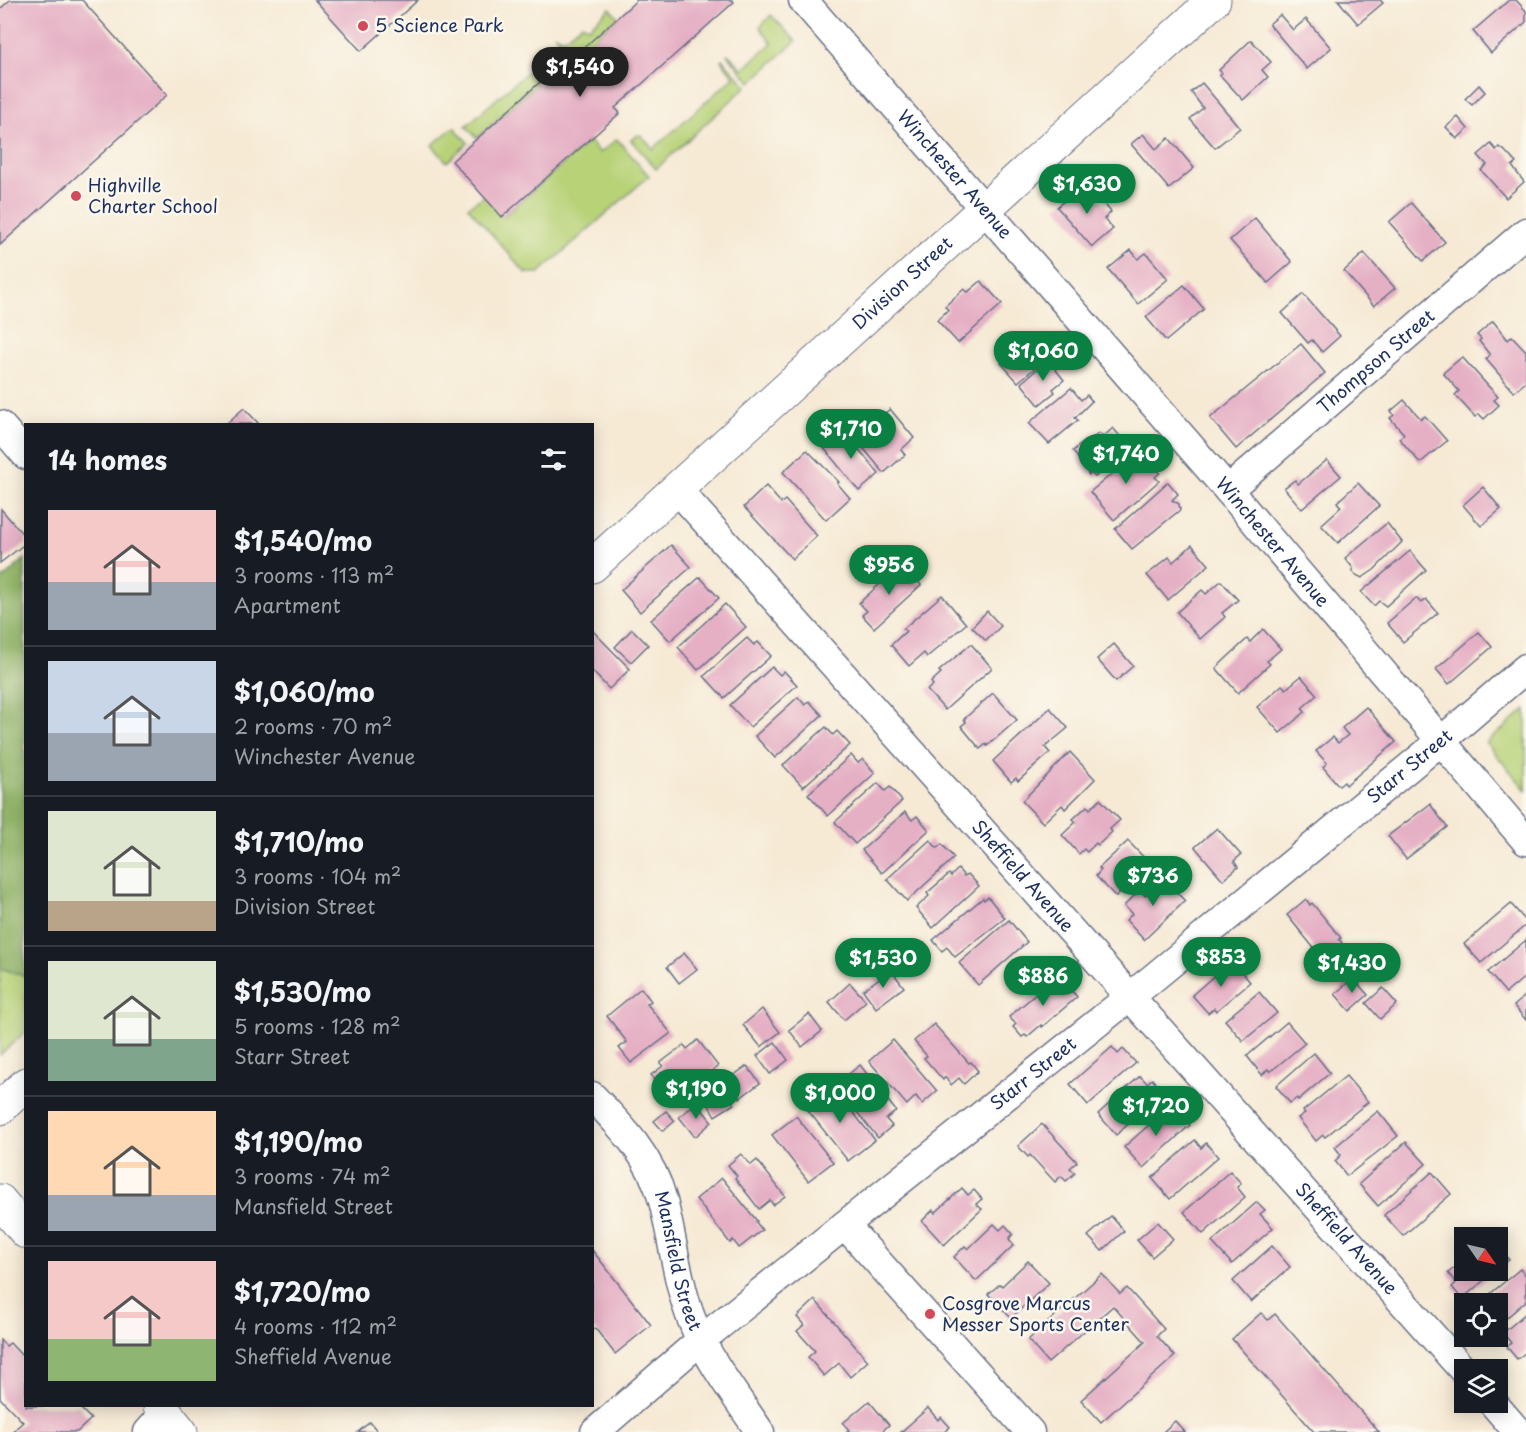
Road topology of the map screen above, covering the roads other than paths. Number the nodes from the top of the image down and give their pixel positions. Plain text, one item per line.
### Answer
1 (803, 0) edge
2 (1214, 0) edge
3 (985, 208) junction
4 (1526, 232) edge
5 (0, 425) edge
6 (24, 453) edge
7 (677, 489) junction
8 (1228, 490) junction
9 (594, 564) edge
10 (1526, 668) edge
11 (1441, 741) junction
12 (1526, 841) edge
13 (1130, 997) junction
14 (24, 1086) edge
15 (594, 1098) edge
16 (0, 1108) edge
17 (0, 1201) edge
18 (845, 1225) junction
19 (24, 1230) edge
20 (701, 1340) junction
21 (1454, 1360) edge
22 (1502, 1413) edge
23 (595, 1432) edge
24 (760, 1432) edge
25 (1030, 1432) edge
26 (1518, 1432) edge

1 - 3 street, Winchester Avenue
2 - 3 main road, Division Street
3 - 7 main road, Division Street
3 - 8 street, Winchester Avenue
4 - 8 street, Thompson Street
5 - 6 street
7 - 9 main road, Division Street
7 - 13 street, Sheffield Avenue
8 - 11 street, Winchester Avenue
10 - 11 street, Starr Street
11 - 12 street, Winchester Avenue
11 - 13 street, Starr Street
13 - 18 street, Starr Street
13 - 21 street, Sheffield Avenue
14 - 16 main road
15 - 20 street, Mansfield Street
17 - 19 main road
18 - 20 street, Starr Street
18 - 25 street
20 - 23 street, Starr Street
20 - 24 street, Mansfield Street
22 - 26 street

